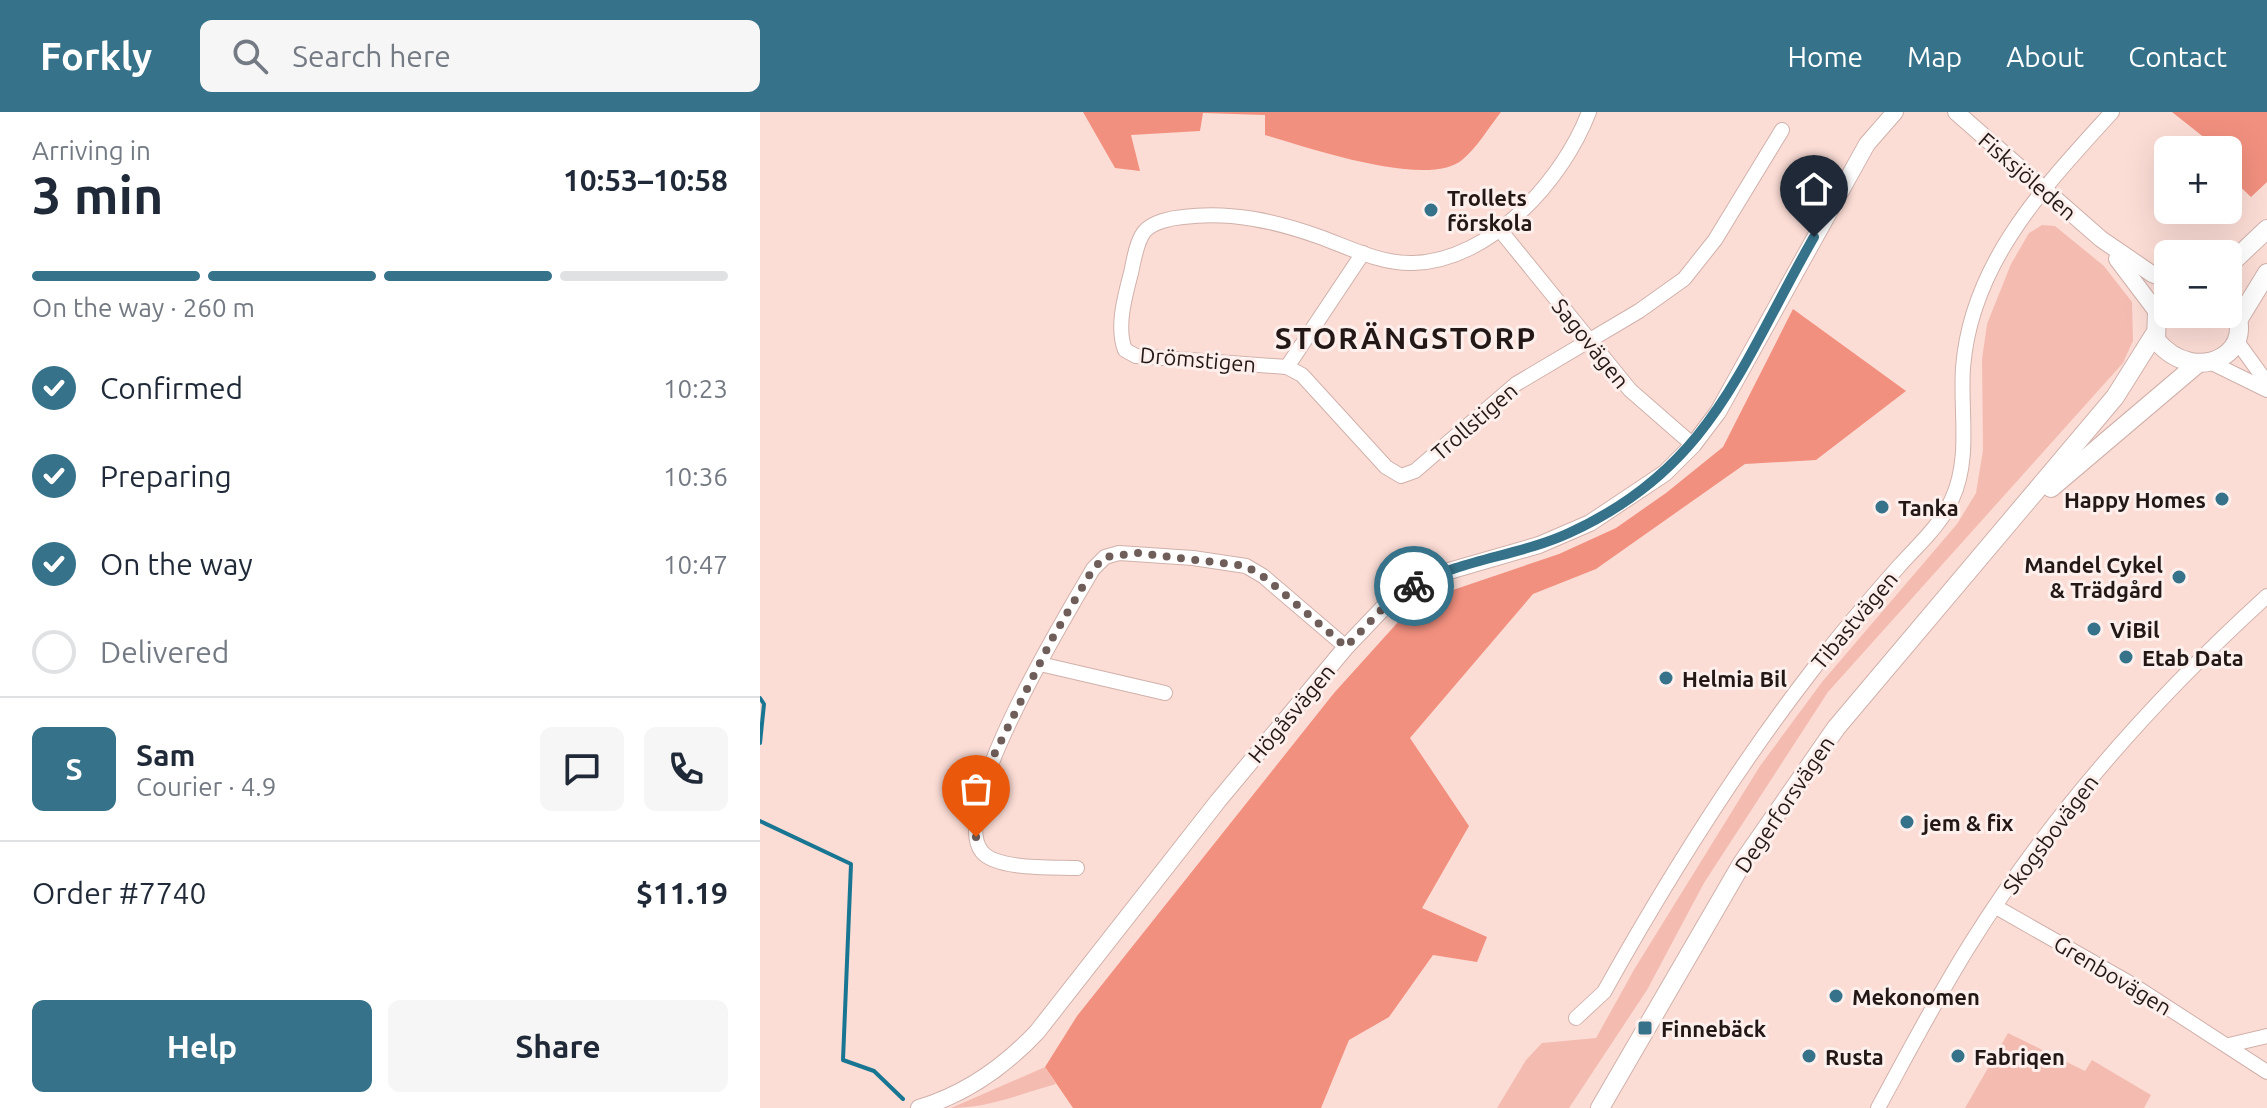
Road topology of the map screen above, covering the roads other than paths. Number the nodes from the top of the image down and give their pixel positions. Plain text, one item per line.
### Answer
1 (1589, 112) edge
2 (1895, 112) edge
3 (1956, 112) edge
4 (2112, 112) edge
5 (1782, 130) dead end
6 (2043, 189) junction
7 (2267, 229) edge
8 (1500, 230) junction
9 (2101, 239) junction
10 (1363, 253) junction
11 (2242, 253) edge
12 (2154, 273) edge
13 (2267, 273) edge
14 (2154, 308) edge
15 (2155, 328) edge
16 (2236, 328) edge
17 (2237, 331) junction
18 (2154, 335) junction
19 (1588, 340) junction
20 (2204, 364) junction
21 (1287, 367) junction
22 (2267, 383) edge
23 (2267, 390) edge
24 (1693, 445) junction
25 (1401, 476) joint
26 (2008, 528) junction
27 (2267, 596) edge
28 (1346, 647) junction
29 (1040, 664) junction
30 (1165, 693) dead end
31 (1077, 868) dead end
32 (1996, 907) junction
33 (1576, 1018) dead end
34 (2267, 1036) edge
35 (2229, 1045) junction
36 (2267, 1072) edge
37 (919, 1108) edge
38 (1600, 1108) edge
39 (1878, 1108) edge

1 - 8 street, Drömstigen
2 - 24 street, Högåsvägen
3 - 6 street, Fisksjöleden
4 - 6 street, Tibastvägen
5 - 19 street, Trollstigen
6 - 9 street, Fisksjöleden
6 - 33 street, Tibastvägen
7 - 11 main road
8 - 10 street, Drömstigen
8 - 19 street, Sagovägen
9 - 12 street, Fisksjöleden
9 - 14 street, Fisksjöleden
10 - 21 street, Drömstigen
10 - 21 street, Drömstigen
13 - 17 main road
15 - 18 main road
16 - 17 main road
17 - 20 main road, Degerforsvägen
17 - 22 street
18 - 20 main road
18 - 26 main road, Degerforsvägen
19 - 24 street, Sagovägen
19 - 25 street, Trollstigen
20 - 23 street
20 - 26 main road, Degerforsvägen
21 - 25 street, Drömstigen
24 - 28 street, Högåsvägen
26 - 38 main road, Degerforsvägen
27 - 32 street, Skogsbovägen
28 - 29 street
28 - 37 street, Högåsvägen
29 - 30 street
29 - 31 street
32 - 35 street, Grenbovägen
32 - 39 street, Skogsbovägen
34 - 35 street
35 - 36 street, Grenbovägen

